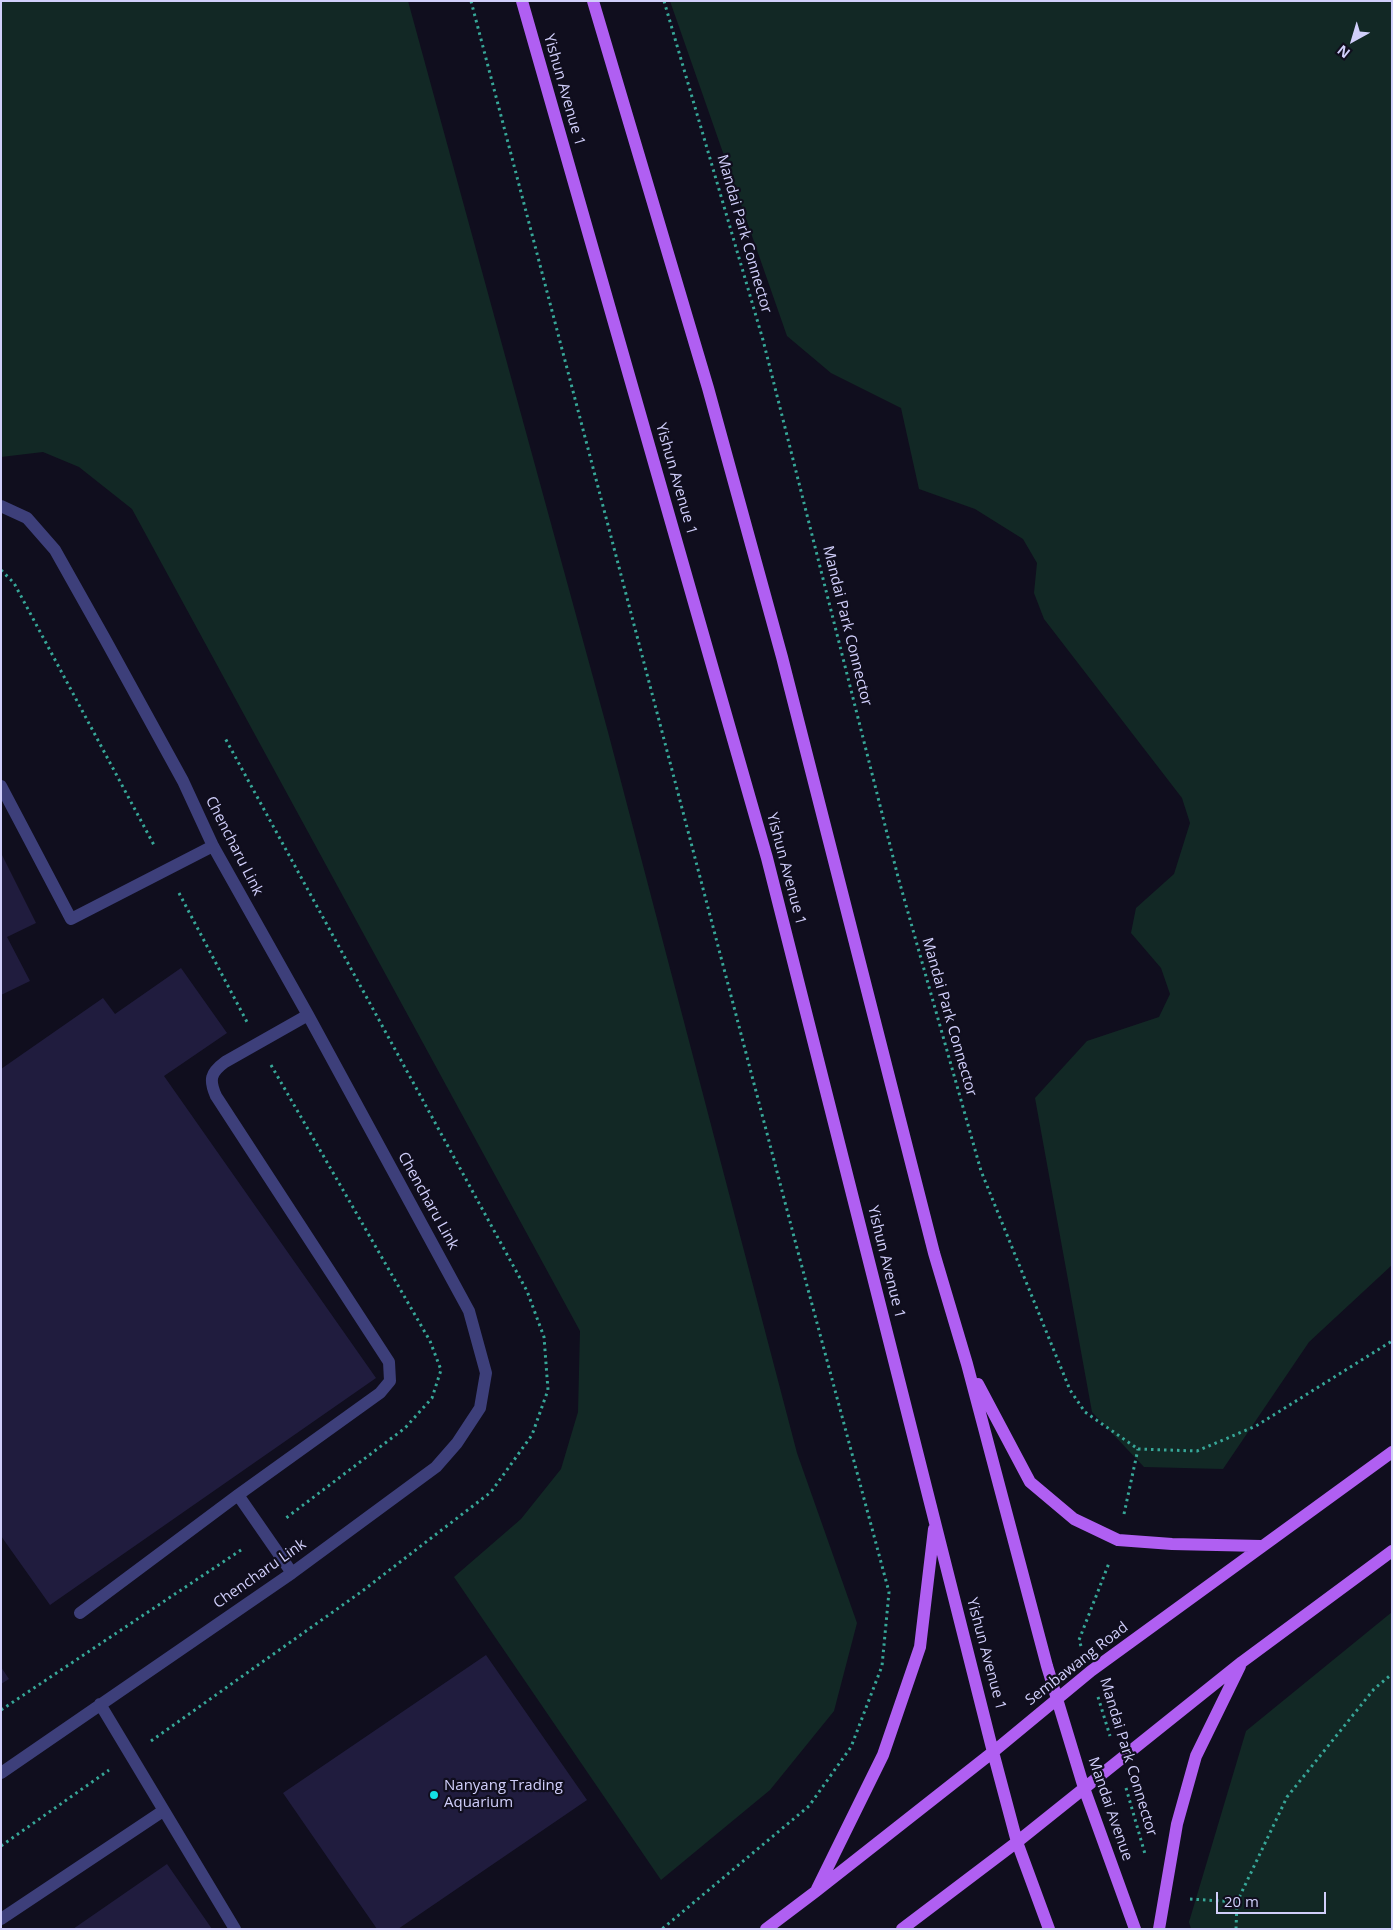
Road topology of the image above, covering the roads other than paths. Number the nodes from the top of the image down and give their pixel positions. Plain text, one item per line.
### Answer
1 (522, 1) edge
2 (593, 1) edge
3 (1, 506) edge
4 (1, 786) edge
5 (213, 846) junction
6 (308, 1015) junction
7 (967, 1364) junction
8 (1392, 1452) edge
9 (238, 1495) junction
10 (934, 1522) junction
11 (1260, 1546) junction
12 (1392, 1551) edge
13 (292, 1573) junction
14 (80, 1613) dead end
15 (1242, 1662) junction
16 (1057, 1698) junction
17 (100, 1704) junction
18 (993, 1752) junction
19 (1, 1774) edge
20 (1084, 1788) junction
21 (163, 1811) junction
22 (1017, 1842) junction
23 (815, 1892) junction
24 (1, 1919) edge
25 (235, 1929) edge
26 (766, 1929) edge
27 (902, 1929) edge
28 (1049, 1929) edge
29 (1135, 1929) edge
30 (1159, 1929) edge

1 - 10 main road, Yishun Avenue 1
2 - 7 main road
3 - 5 street, Chencharu Link
4 - 5 street
5 - 6 street, Chencharu Link
6 - 9 street
6 - 13 street, Chencharu Link
7 - 11 main road
7 - 16 main road
8 - 11 main road, Sembawang Road
9 - 13 street
9 - 14 street
10 - 18 main road, Yishun Avenue 1
10 - 23 main road
11 - 16 main road, Sembawang Road
12 - 15 main road
13 - 17 street, Chencharu Link
15 - 20 main road
15 - 30 main road
16 - 18 main road, Sembawang Road
16 - 20 main road, Mandai Avenue
17 - 19 street, Chencharu Link
17 - 21 street
18 - 22 main road
18 - 23 main road, Sembawang Road
20 - 22 main road
20 - 29 main road, Mandai Avenue
21 - 24 street
21 - 25 street
22 - 27 main road
22 - 28 main road
23 - 26 main road, Sembawang Road

